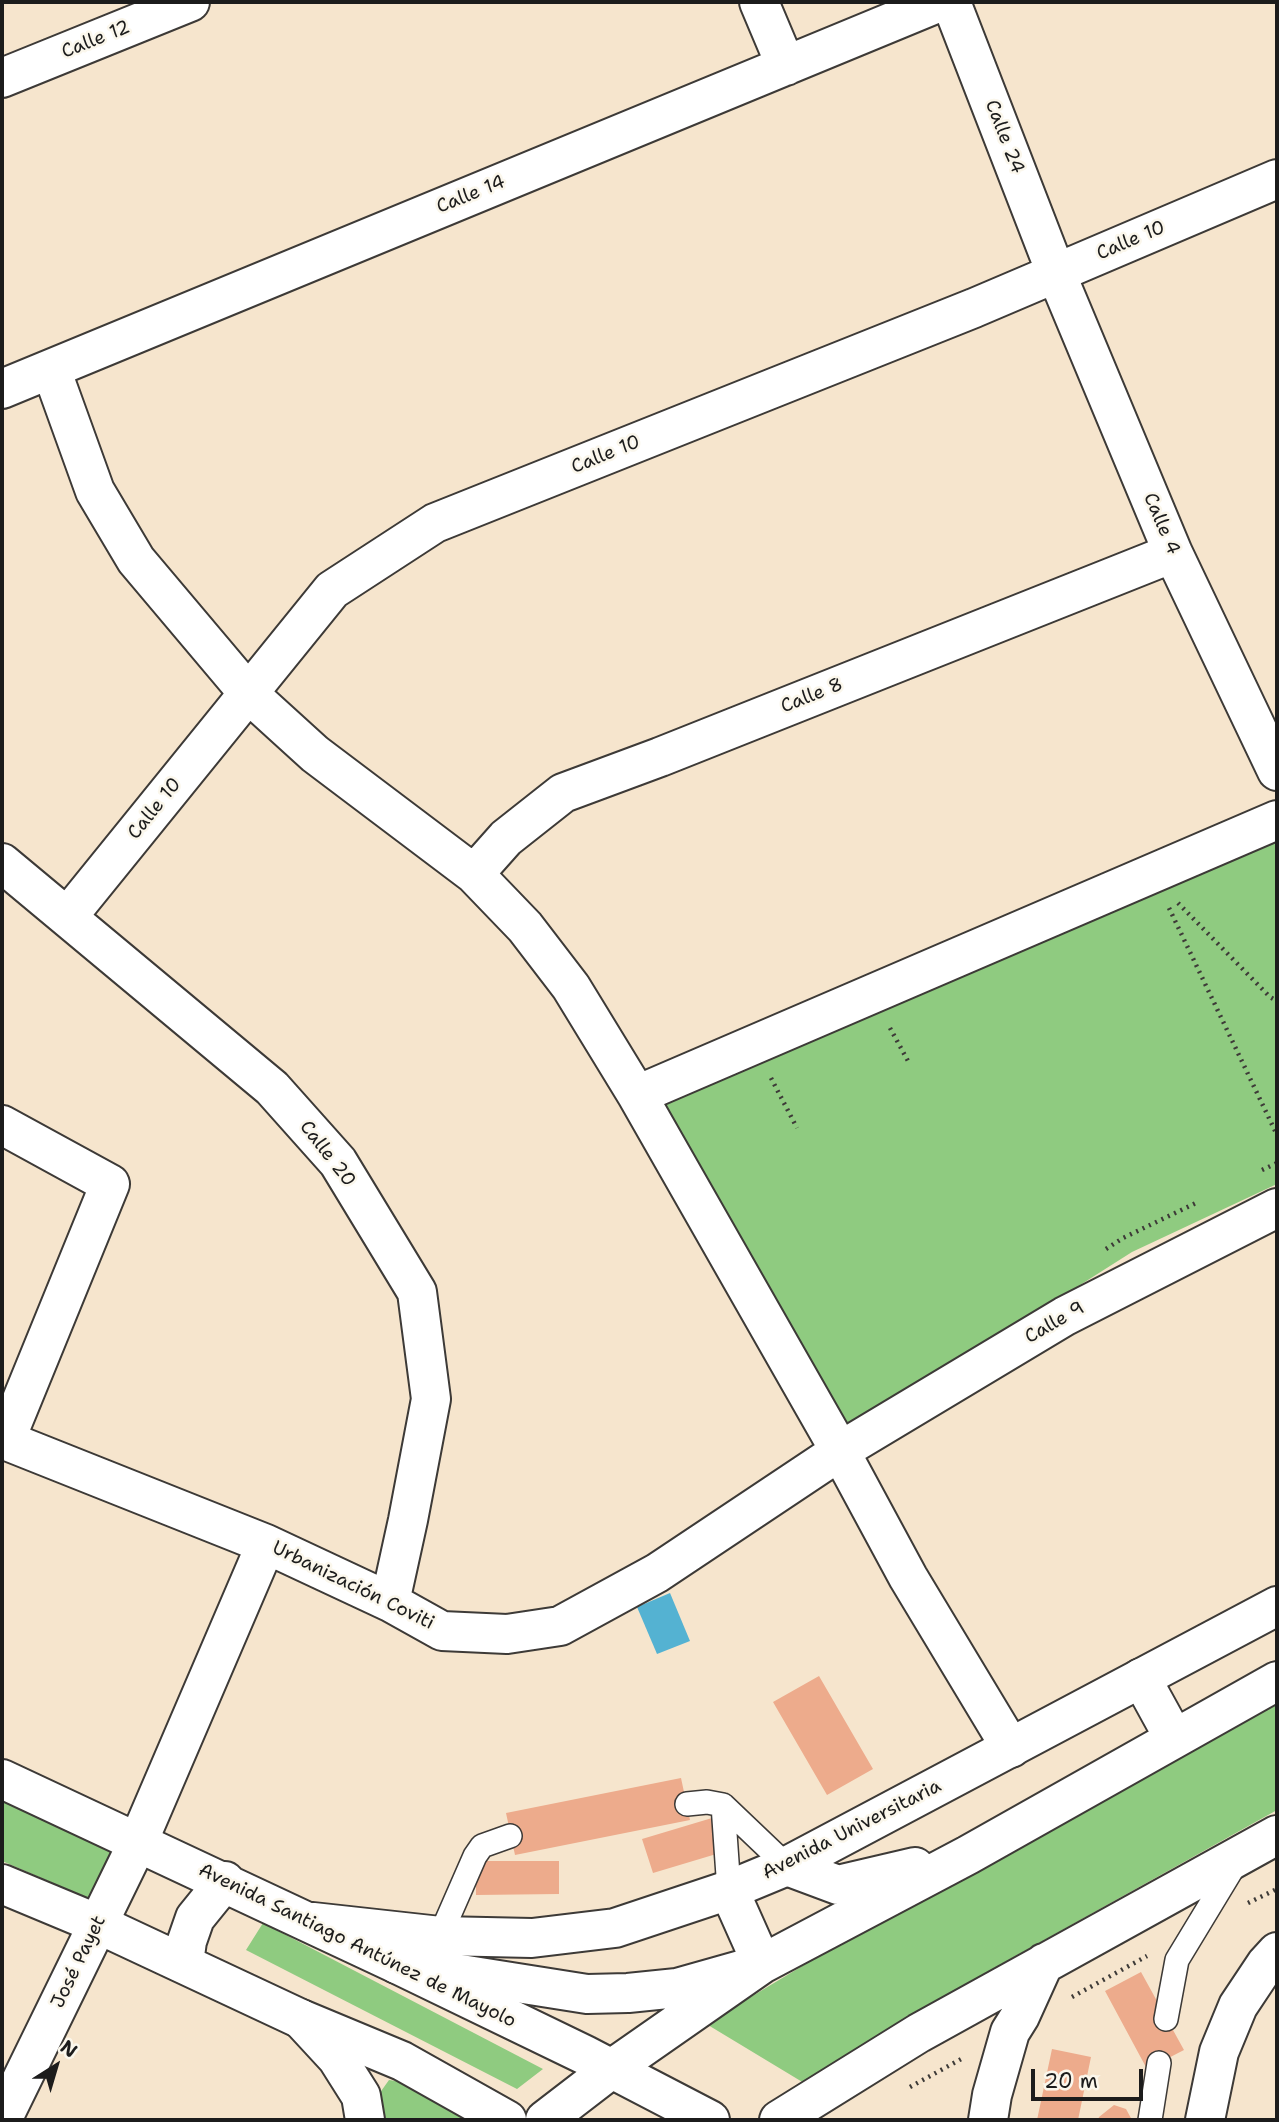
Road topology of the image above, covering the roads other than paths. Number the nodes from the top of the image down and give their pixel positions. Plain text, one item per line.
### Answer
1 (190, 2) edge
2 (759, 2) edge
3 (940, 2) edge
4 (951, 2) edge
5 (786, 66) junction
6 (2, 78) edge
7 (1277, 179) edge
8 (1056, 272) junction
9 (51, 369) junction
10 (2, 389) edge
11 (1173, 553) junction
12 (249, 694) junction
13 (1277, 771) edge
14 (1277, 820) edge
15 (2, 863) edge
16 (474, 874) junction
17 (68, 916) junction
18 (637, 1095) junction
19 (2, 1125) edge
20 (1277, 1208) edge
21 (3, 1440) edge
22 (840, 1451) junction
23 (266, 1544) junction
24 (390, 1602) junction
25 (1277, 1606) edge
26 (1141, 1678) junction
27 (1277, 1681) edge
28 (1174, 1738) junction
29 (1011, 1748) junction
30 (2, 1779) edge
31 (687, 1804) dead end
32 (723, 1805) junction
33 (1277, 1835) edge
34 (510, 1836) dead end
35 (138, 1842) junction
36 (968, 1854) junction
37 (1240, 1855) junction
38 (787, 1866) junction
39 (225, 1881) junction
40 (2, 1884) edge
41 (729, 1889) junction
42 (309, 1921) junction
43 (98, 1924) junction
44 (440, 1936) junction
45 (1277, 1952) edge
46 (1044, 1963) junction
47 (184, 1964) junction
48 (397, 1964) junction
49 (762, 1964) junction
50 (301, 2019) junction
51 (1166, 2019) dead end
52 (1159, 2063) dead end
53 (610, 2070) junction
54 (358, 2112) edge
55 (2, 2120) edge
56 (507, 2120) edge
57 (545, 2120) edge
58 (710, 2120) edge
59 (779, 2120) edge
60 (988, 2120) edge
61 (1150, 2120) edge
62 (1205, 2120) edge

1 - 6 street, Calle 12
2 - 5 street
3 - 5 street, Calle 14
4 - 8 street, Calle 24
5 - 9 street, Calle 14
7 - 8 street, Calle 10
8 - 11 street, Calle 4
8 - 12 street, Calle 10
9 - 10 street, Calle 14
9 - 12 street
11 - 13 street, Calle 4
11 - 16 street, Calle 8
12 - 16 street
12 - 17 street, Calle 10
14 - 18 street
15 - 17 street, Calle 20
16 - 18 street
17 - 24 street, Calle 20
18 - 22 street
19 - 21 street
20 - 22 street, Calle 9
21 - 23 street, Urbanización Coviti
22 - 24 street, Urbanización Coviti
22 - 29 street
23 - 24 street, Urbanización Coviti
23 - 35 street, José Payet
25 - 26 street, Avenida Universitaria
26 - 28 street
26 - 29 street, Avenida Universitaria
27 - 28 street
28 - 36 street
29 - 38 street, Avenida Universitaria
30 - 35 street, Avenida Santiago Antúnez de Mayolo
31 - 32 lane
32 - 38 lane
32 - 41 lane
33 - 37 street
34 - 44 lane
35 - 39 street, Avenida Santiago Antúnez de Mayolo
35 - 43 street, José Payet
36 - 38 street
36 - 49 street
37 - 46 street
37 - 51 lane
38 - 41 street, Avenida Universitaria
39 - 42 street, Avenida Santiago Antúnez de Mayolo
39 - 47 street
40 - 43 street
41 - 44 street, Avenida Universitaria
41 - 49 street
42 - 44 street, Avenida Universitaria
42 - 48 street, Avenida Santiago Antúnez de Mayolo
43 - 47 street
43 - 55 street, José Payet
45 - 62 street
46 - 59 street
46 - 60 street
47 - 50 street
48 - 49 street
48 - 53 street, Avenida Santiago Antúnez de Mayolo
49 - 53 street
50 - 54 street
50 - 56 street
52 - 61 lane
53 - 57 street
53 - 58 street, Avenida Santiago Antúnez de Mayolo

